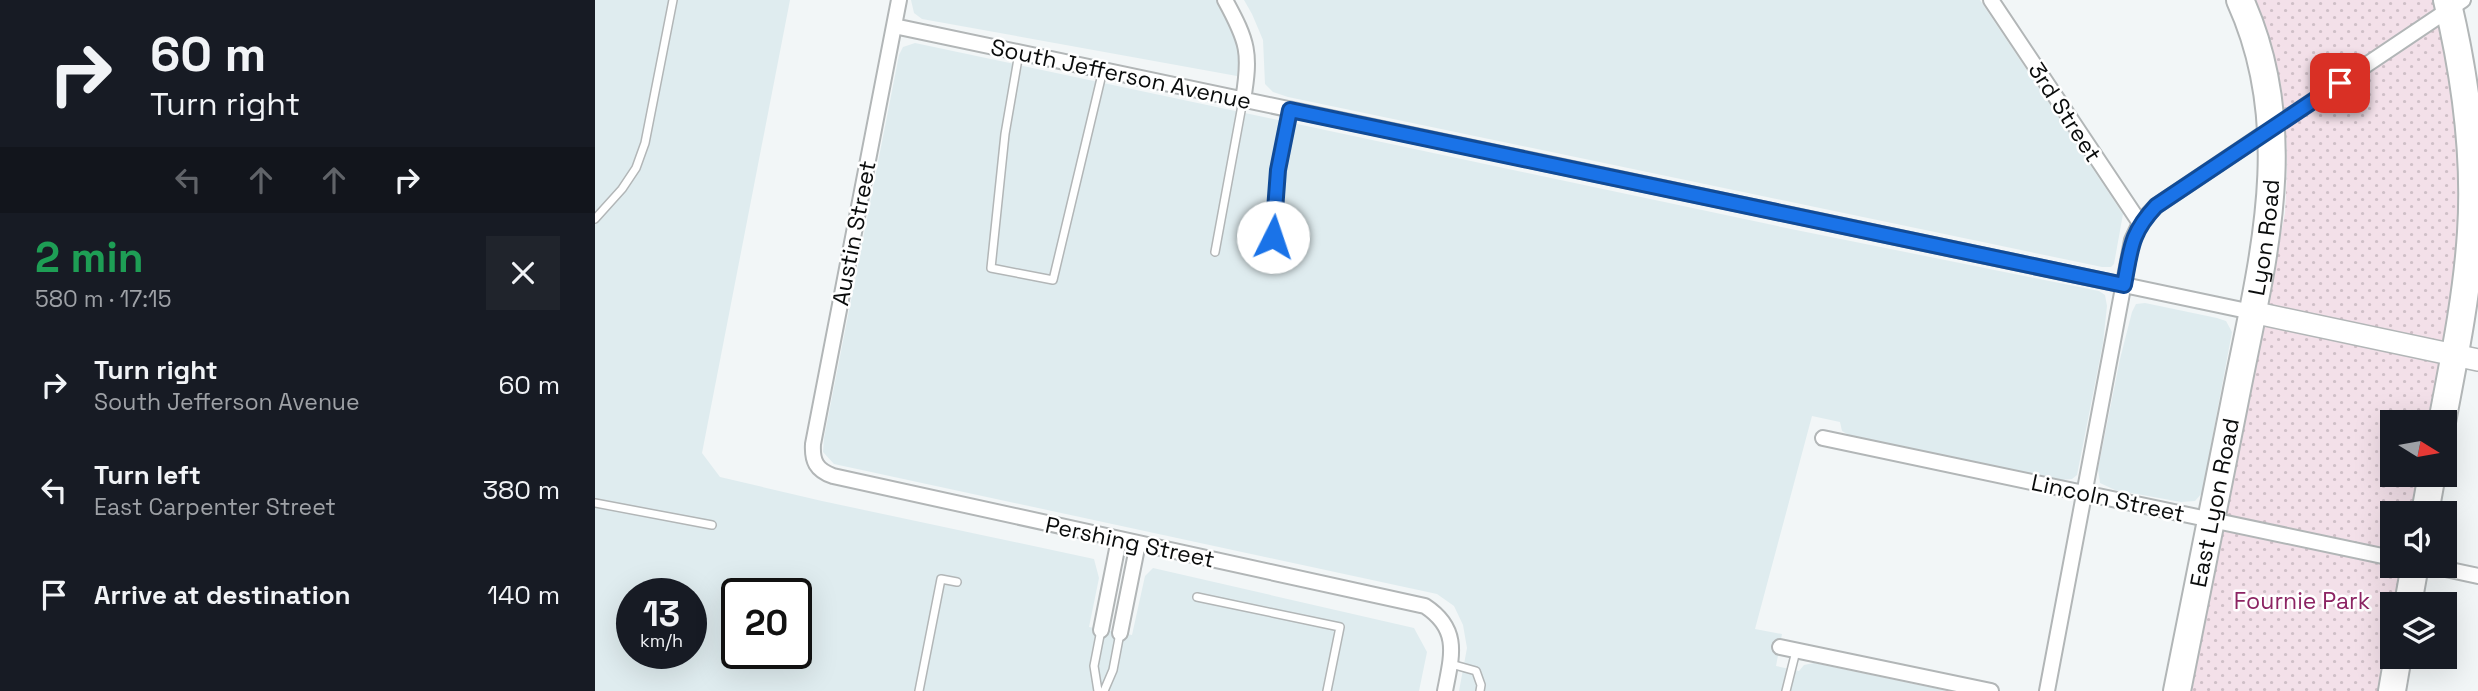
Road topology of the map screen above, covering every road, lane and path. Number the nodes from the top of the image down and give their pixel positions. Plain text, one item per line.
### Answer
1 (673, 0) edge
2 (899, 0) edge
3 (1225, 0) edge
4 (1991, 0) edge
5 (2240, 0) edge
6 (2453, 3) edge
7 (894, 26) junction
8 (1019, 53) junction
9 (1103, 70) junction
10 (1243, 100) junction
11 (1290, 110) junction
12 (2273, 128) junction
13 (595, 219) edge
14 (2140, 223) junction
15 (1273, 237) dead end
16 (1215, 252) dead end
17 (2124, 285) junction
18 (2252, 312) junction
19 (2466, 357) edge
20 (2446, 410) edge
21 (1823, 438) dead end
22 (816, 466) joint
23 (2085, 494) junction
24 (595, 503) edge
25 (2211, 520) junction
26 (712, 525) dead end
27 (1119, 539) junction
28 (1138, 543) junction
29 (2380, 555) edge
30 (2457, 571) edge
31 (2478, 576) edge
32 (957, 582) dead end
33 (1197, 597) dead end
34 (1101, 630) joint
35 (1120, 633) joint
36 (1780, 647) dead end
37 (1796, 650) junction
38 (1451, 664) junction
39 (2396, 669) edge
40 (919, 691) edge
41 (1098, 691) edge
42 (1104, 691) edge
43 (1327, 691) edge
44 (1445, 691) edge
45 (1480, 691) edge
46 (1786, 691) edge
47 (1991, 691) edge
48 (2047, 691) edge
49 (2177, 691) edge
50 (2392, 691) edge

1 - 13 lane
2 - 7 street, Austin Street
3 - 10 street
4 - 14 street, 3rd Street
5 - 12 highway, Lyon Road
6 - 12 street
6 - 19 highway
7 - 8 street, South Jefferson Avenue
7 - 22 street, Austin Street
8 - 9 street, South Jefferson Avenue
8 - 9 lane
9 - 10 street, South Jefferson Avenue
10 - 11 street, South Jefferson Avenue
10 - 16 lane
11 - 15 lane
11 - 17 street, South Jefferson Avenue
12 - 14 street
12 - 18 highway, Lyon Road
14 - 17 street
17 - 18 street, South Jefferson Avenue
17 - 23 street
18 - 19 street
18 - 25 highway, East Lyon Road
19 - 20 highway
21 - 23 street, Lincoln Street
22 - 27 street, Pershing Street
23 - 25 street, Lincoln Street
23 - 48 street
24 - 26 lane
25 - 29 street, Lincoln Street
25 - 49 highway, East Lyon Road
27 - 28 street, Pershing Street
27 - 34 street
28 - 35 street
28 - 38 street, Pershing Street
30 - 31 street
32 - 40 lane
33 - 43 lane
34 - 41 lane
35 - 42 lane
36 - 37 street
37 - 46 lane
37 - 47 street
38 - 44 street
38 - 45 lane
39 - 50 highway

